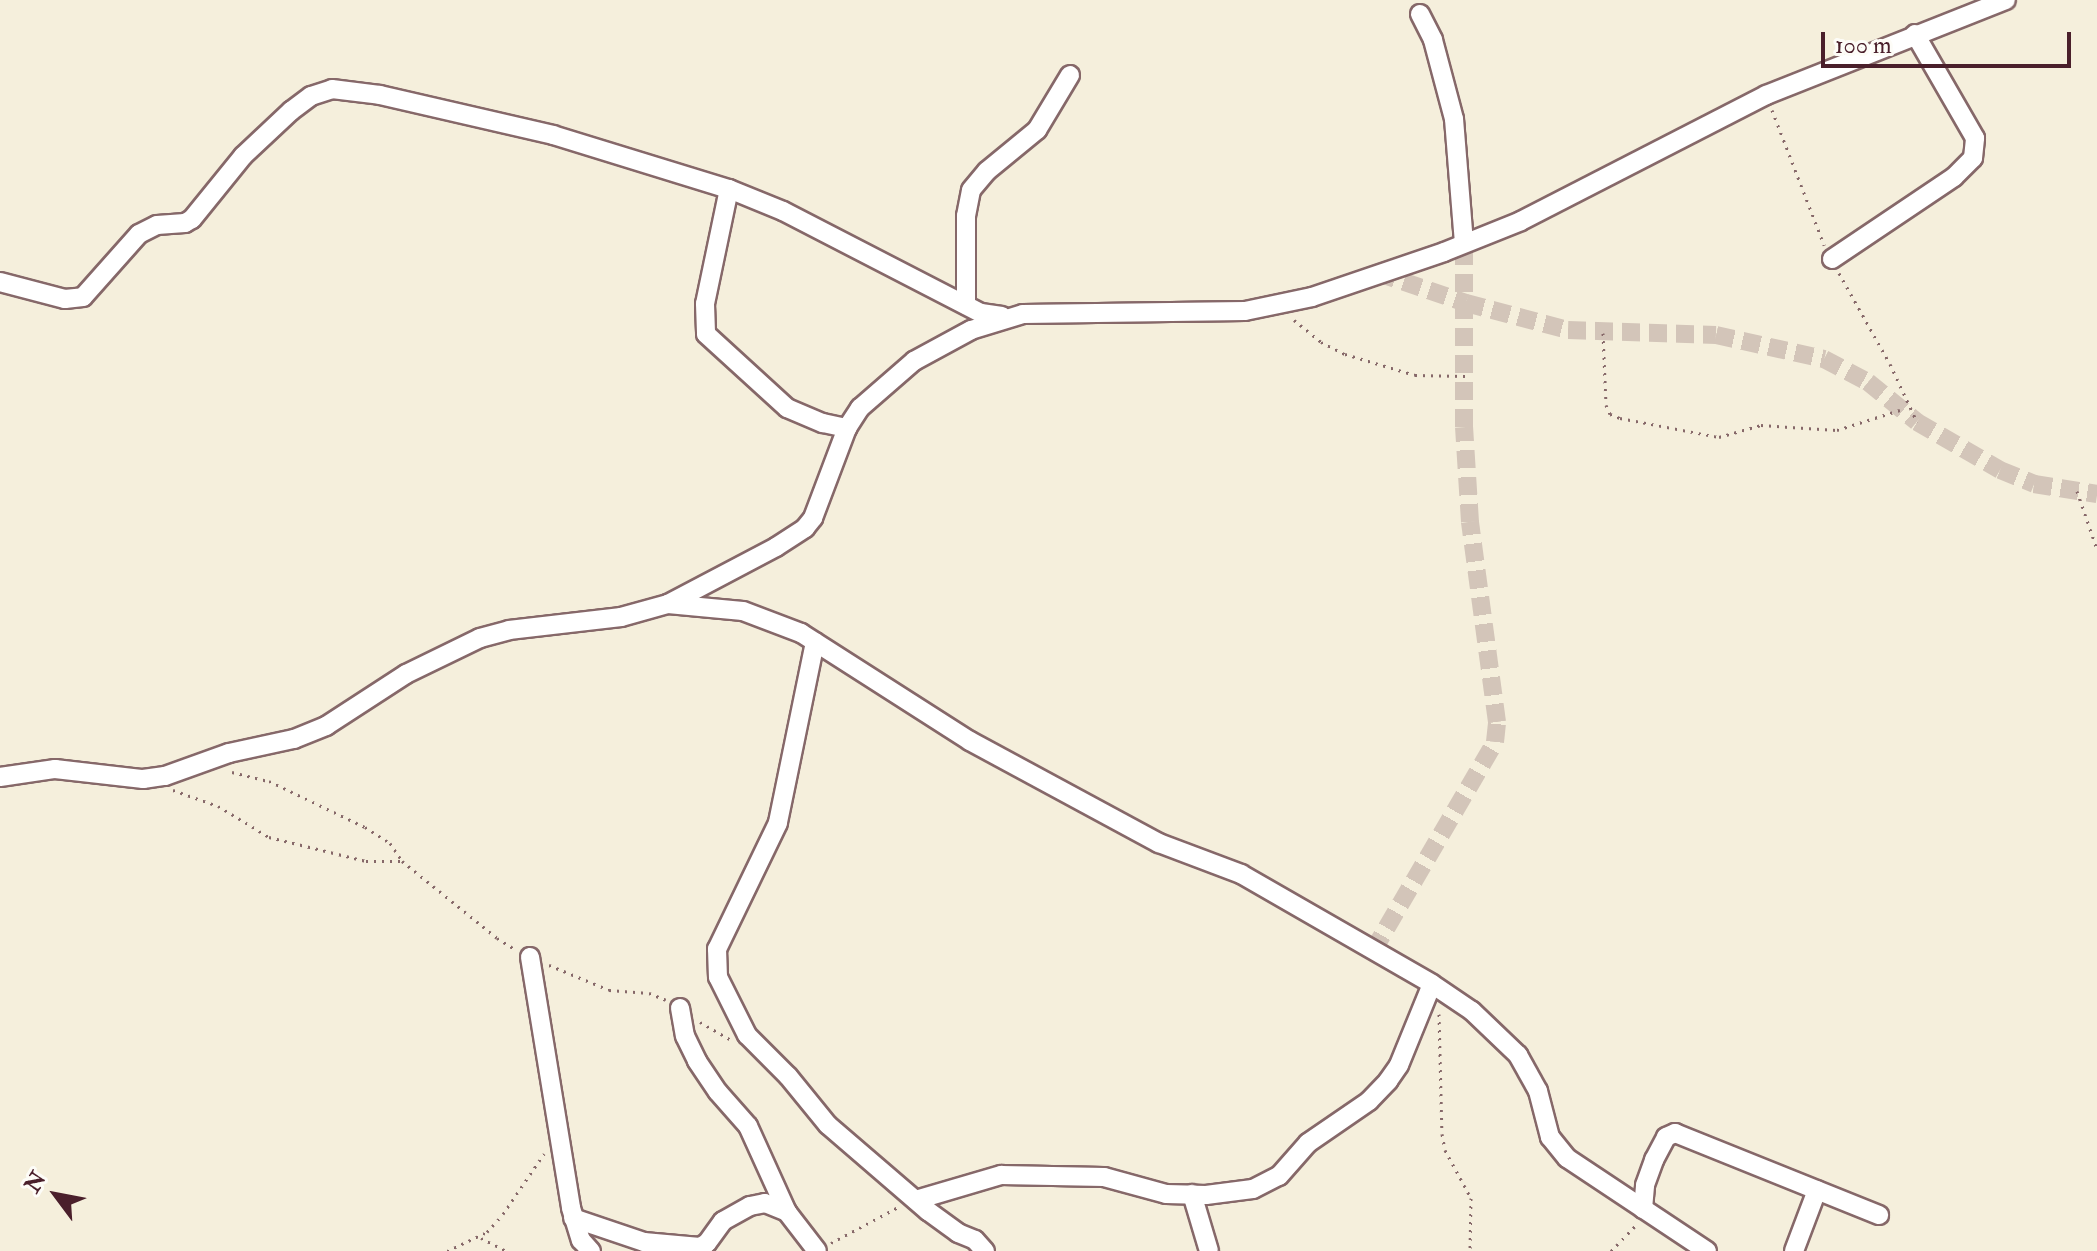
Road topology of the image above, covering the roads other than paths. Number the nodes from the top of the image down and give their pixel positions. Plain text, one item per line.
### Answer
1 (2006, 0) edge
2 (1420, 14) dead end
3 (1915, 34) junction
4 (1070, 75) dead end
5 (729, 189) junction
6 (1464, 243) junction
7 (1832, 259) dead end
8 (0, 282) edge
9 (966, 305) junction
10 (1006, 317) junction
11 (847, 428) junction
12 (668, 604) junction
13 (815, 642) junction
14 (0, 777) edge
15 (530, 957) road end
16 (1431, 987) junction
17 (680, 1008) road end
18 (1817, 1190) junction
19 (1192, 1194) junction
20 (916, 1200) junction
21 (1645, 1211) junction
22 (787, 1212) junction
23 (1879, 1215) dead end
24 (573, 1218) junction
25 (824, 1247) edge
26 (591, 1251) edge
27 (985, 1251) edge
28 (1209, 1251) edge
29 (1707, 1251) edge
30 (1794, 1251) edge

1 - 3 street
2 - 6 street
3 - 6 street
3 - 7 street
4 - 9 street
5 - 8 street
5 - 9 street
5 - 11 street
6 - 10 street
9 - 10 street
10 - 11 street
11 - 12 street
12 - 13 street
12 - 14 street
13 - 16 street
13 - 20 street
15 - 24 street
16 - 19 street
16 - 21 street
17 - 22 street
18 - 21 street
18 - 23 street
18 - 30 street
19 - 20 street
19 - 28 street
20 - 27 street
21 - 29 street
22 - 24 street
22 - 25 street
24 - 26 street

